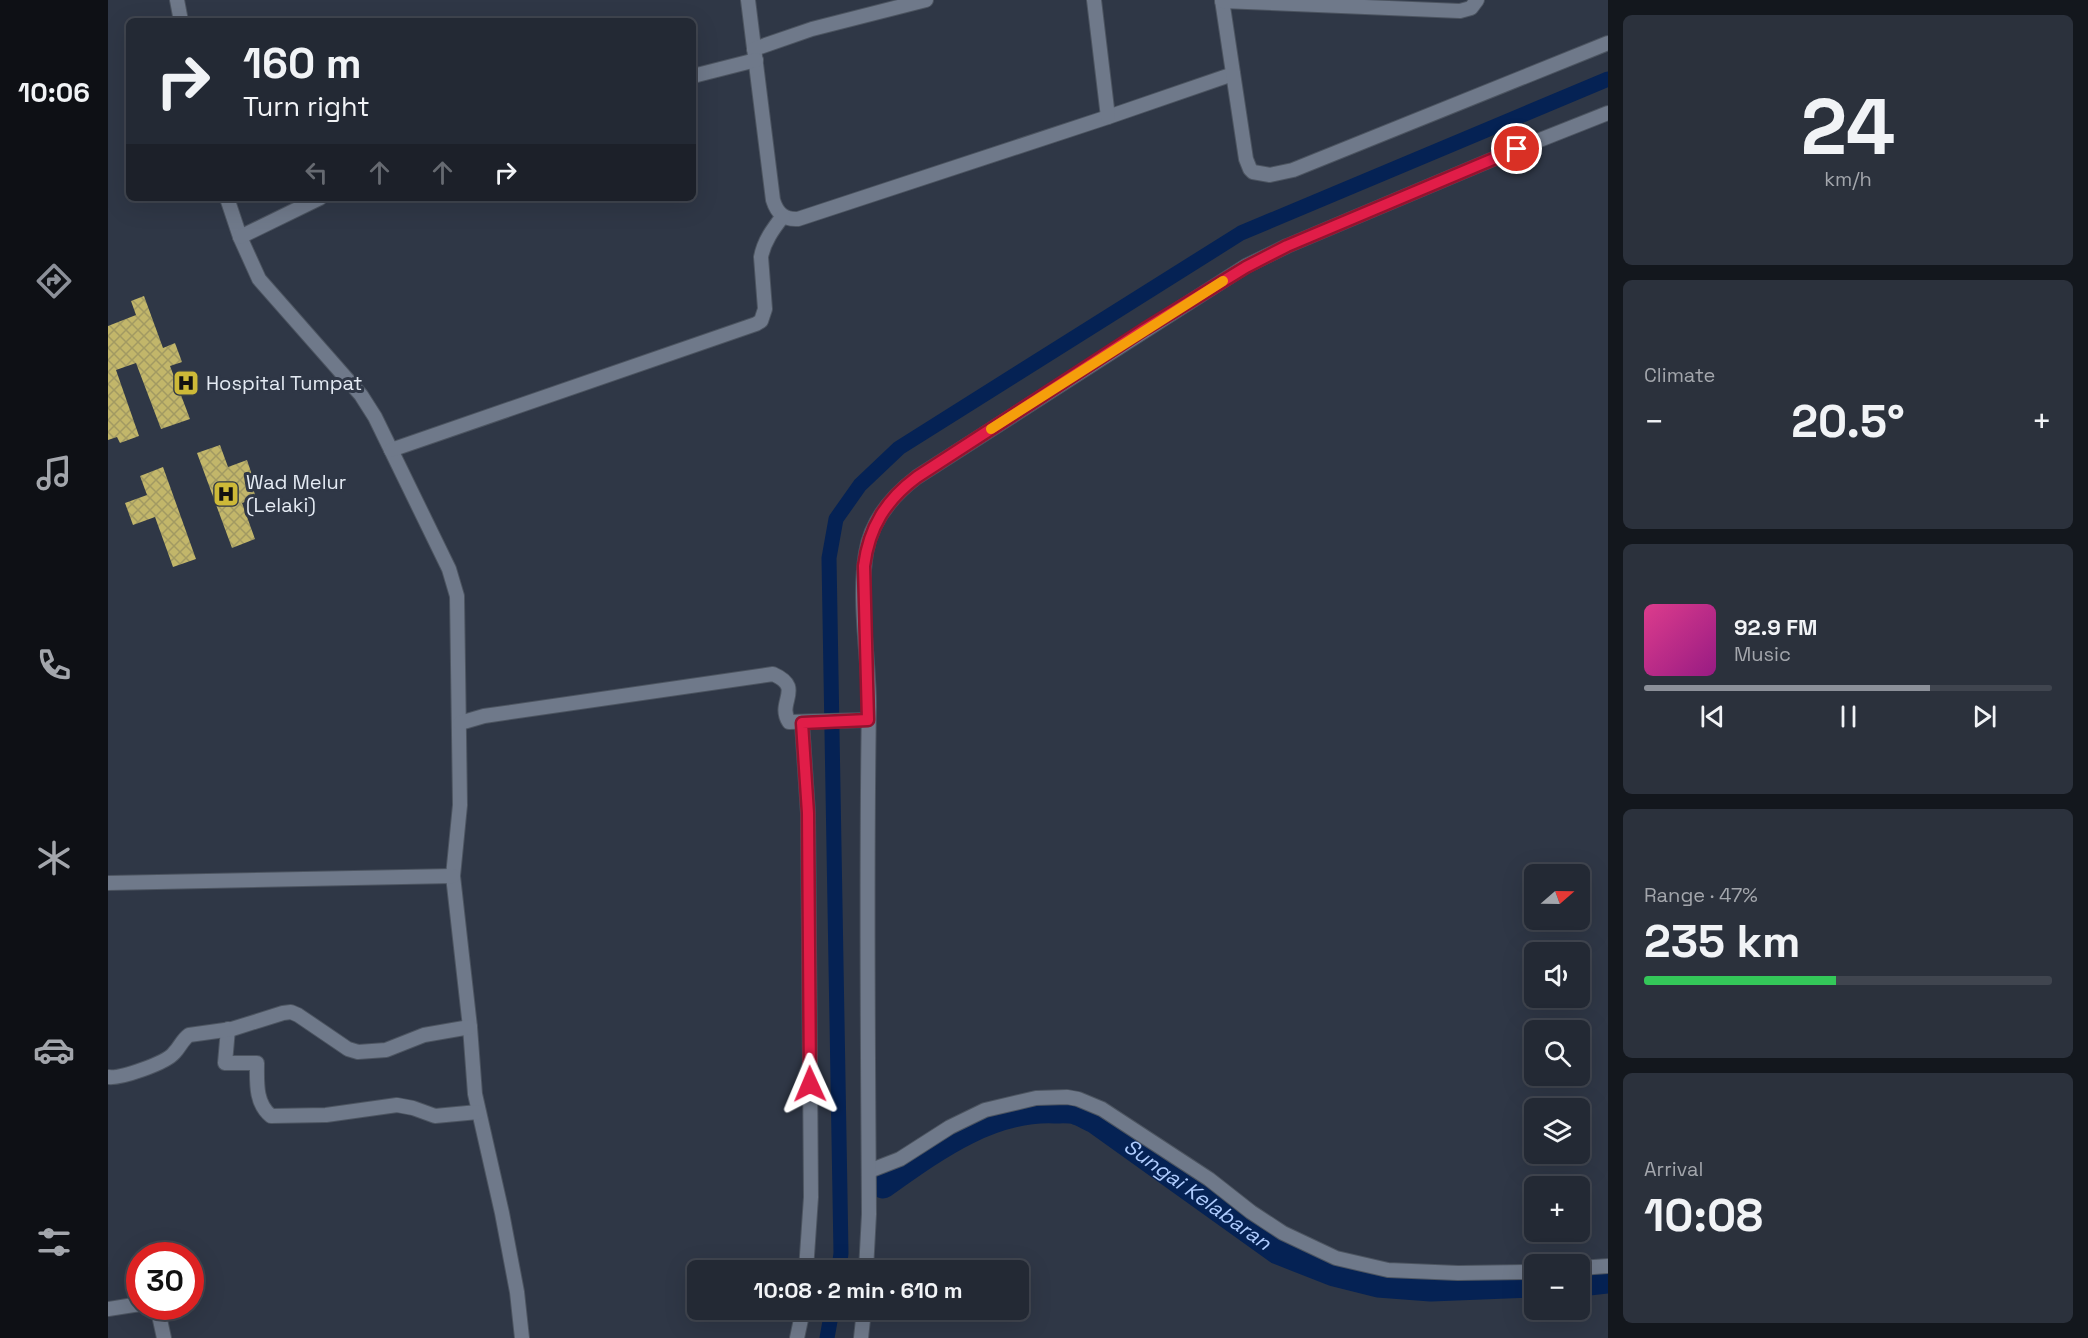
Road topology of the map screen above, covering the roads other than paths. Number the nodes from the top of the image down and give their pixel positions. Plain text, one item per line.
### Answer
1 (177, 0) edge
2 (748, 0) edge
3 (926, 0) edge
4 (1094, 0) edge
5 (1477, 0) edge
6 (1222, 1) edge
7 (872, 6) edge
8 (180, 18) edge
9 (1608, 43) edge
10 (755, 54) junction
11 (696, 74) edge
12 (1233, 74) junction
13 (1608, 113) edge
14 (1108, 117) junction
15 (228, 201) edge
16 (314, 201) edge
17 (783, 216) junction
18 (240, 237) junction
19 (391, 450) junction
20 (861, 721) junction
21 (460, 723) junction
22 (806, 723) junction
23 (453, 876) junction
24 (108, 883) edge
25 (470, 1027) junction
26 (228, 1029) junction
27 (108, 1077) edge
28 (478, 1112) junction
29 (869, 1171) junction
30 (807, 1260) edge
31 (866, 1260) edge
32 (1608, 1266) edge
33 (1590, 1268) edge
34 (1524, 1272) edge
35 (126, 1306) edge
36 (108, 1309) edge
37 (160, 1320) edge
38 (800, 1320) edge
39 (863, 1320) edge
40 (164, 1338) edge
41 (522, 1338) edge
42 (796, 1338) edge
43 (861, 1338) edge

1 - 8 street
2 - 10 street
3 - 7 street
4 - 14 street
5 - 6 street
6 - 12 street
7 - 10 street
9 - 12 street
10 - 11 street
10 - 17 street
12 - 14 street
13 - 20 street
14 - 17 street
15 - 18 street
16 - 18 street
17 - 19 street
18 - 19 street
19 - 21 street
20 - 22 street
20 - 29 street
21 - 22 street
21 - 23 street
22 - 30 street
23 - 24 street
23 - 25 street
25 - 26 street
25 - 28 street
26 - 27 street
26 - 28 street
28 - 41 street
29 - 31 street
29 - 34 street
32 - 33 street
35 - 36 street
37 - 40 street
38 - 42 street
39 - 43 street

